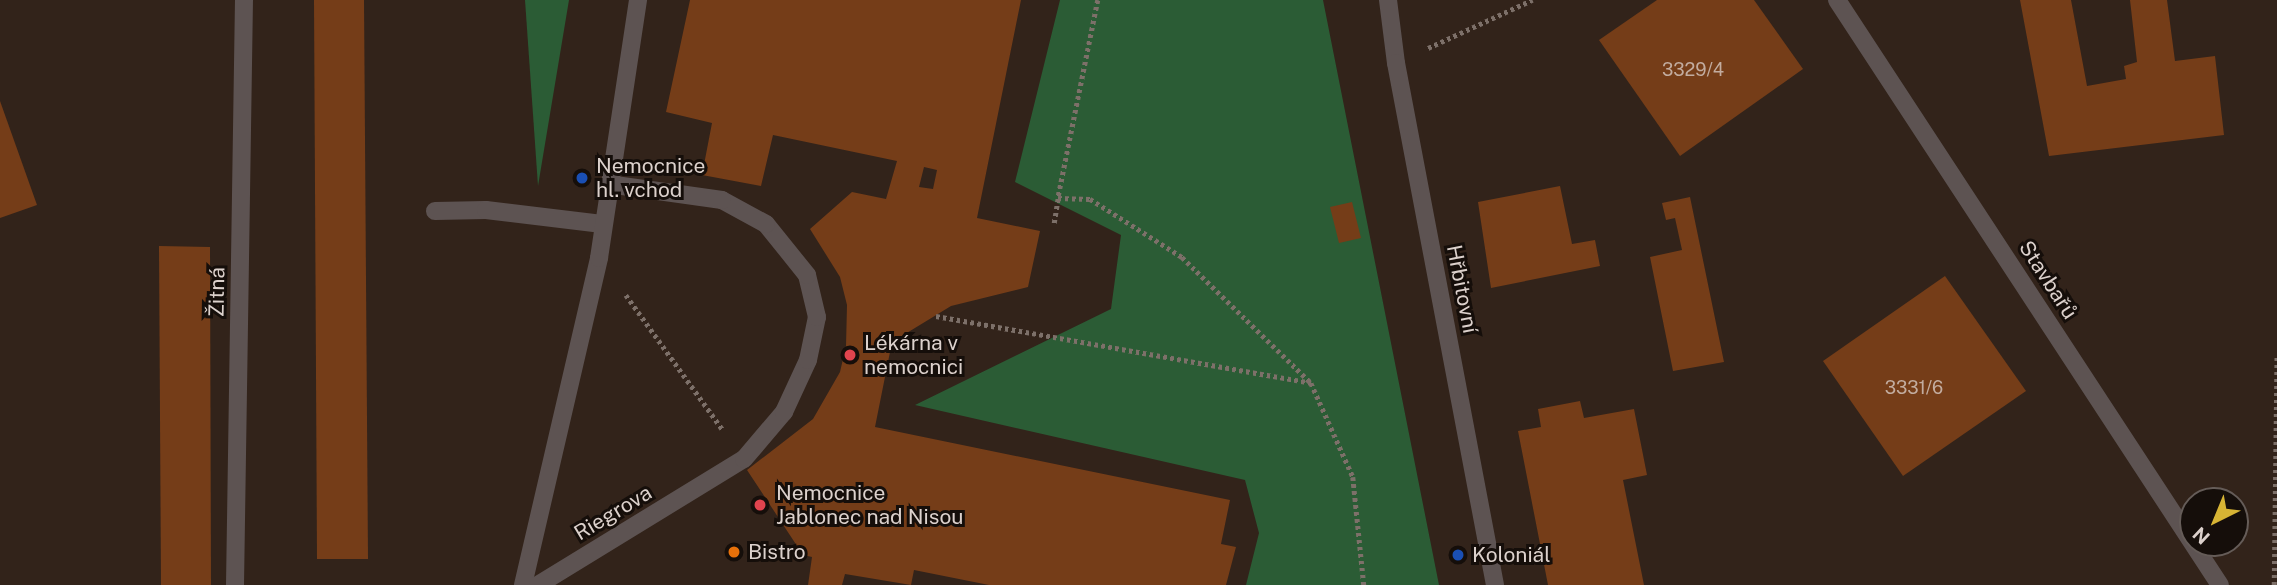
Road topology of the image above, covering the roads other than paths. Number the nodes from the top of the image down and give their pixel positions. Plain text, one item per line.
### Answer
1 (244, 0) edge
2 (638, 0) edge
3 (1388, 0) edge
4 (1837, 0) edge
5 (608, 184) junction
6 (435, 211) dead end
7 (602, 224) junction
8 (235, 585) edge
9 (523, 585) edge
10 (538, 585) edge
11 (1495, 585) edge
12 (2220, 585) edge

1 - 8 street, Žitná
2 - 5 street
3 - 11 street, Hřbitovní
4 - 12 street, Stavbařů
5 - 7 street
5 - 10 street, Riegrova
6 - 7 street
7 - 9 street

